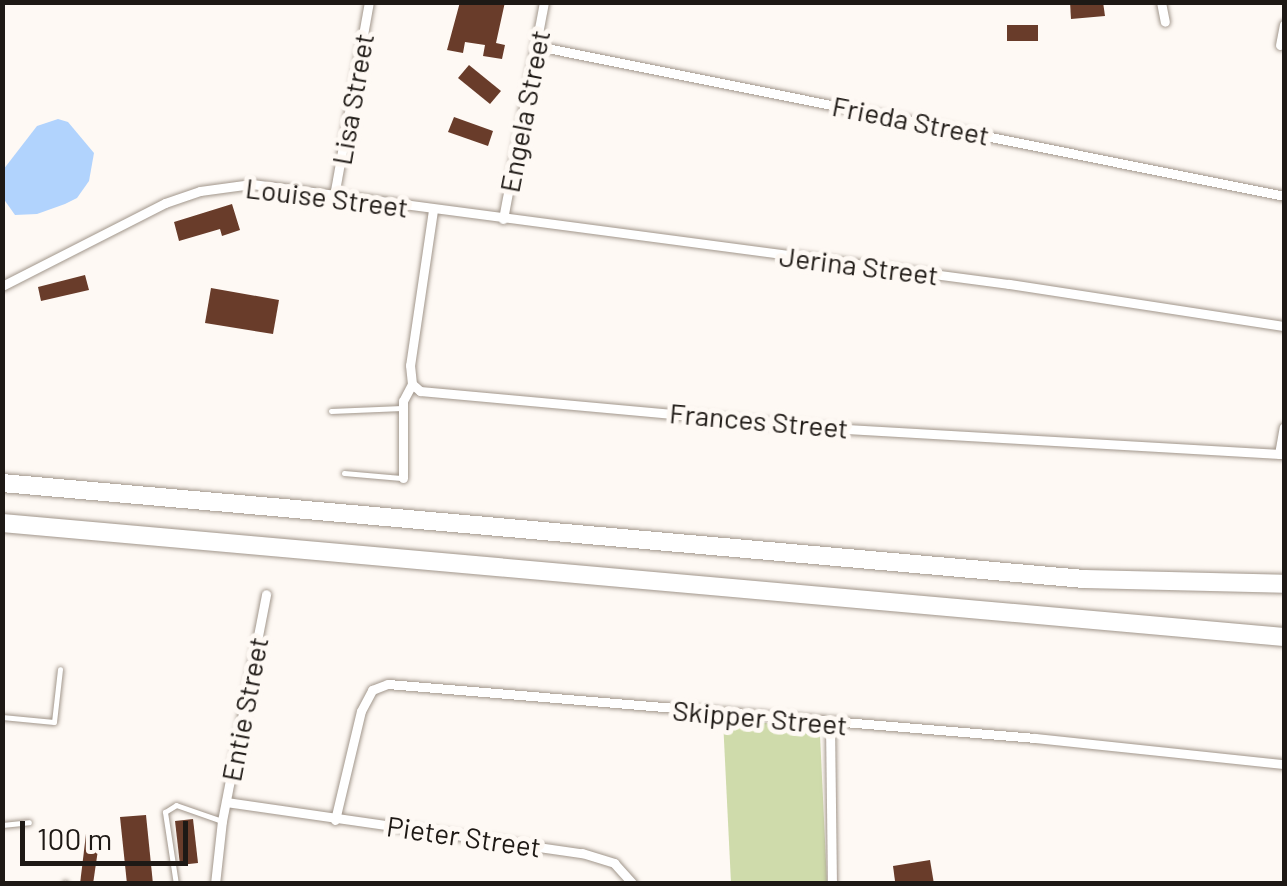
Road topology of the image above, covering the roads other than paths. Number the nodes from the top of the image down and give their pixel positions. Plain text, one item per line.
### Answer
1 (369, 2) edge
2 (544, 2) edge
3 (1161, 2) edge
4 (1165, 22) dead end
5 (1284, 24) edge
6 (1280, 44) dead end
7 (537, 46) junction
8 (334, 196) junction
9 (1284, 196) edge
10 (433, 210) junction
11 (503, 220) junction
12 (2, 286) edge
13 (1284, 326) edge
14 (412, 384) junction
15 (403, 408) junction
16 (331, 412) dead end
17 (1284, 428) edge
18 (1282, 454) edge
19 (344, 473) dead end
20 (403, 478) joint
21 (2, 483) edge
22 (2, 523) edge
23 (1284, 584) edge
24 (266, 594) dead end
25 (1284, 637) edge
26 (60, 669) dead end
27 (2, 717) edge
28 (830, 723) junction
29 (1284, 764) edge
30 (226, 802) junction
31 (335, 820) junction
32 (222, 821) junction
33 (28, 822) dead end
34 (2, 825) edge
35 (177, 883) edge
36 (215, 884) edge
37 (633, 884) edge
38 (832, 884) edge

1 - 8 street, Lisa Street
2 - 7 street, Engela Street
3 - 4 street
5 - 6 street
7 - 9 street, Frieda Street
7 - 11 street, Engela Street
8 - 10 street, Louise Street
8 - 12 street, Louise Street
10 - 11 street, Jerina Street
10 - 14 street
11 - 13 street, Jerina Street
14 - 15 street
14 - 18 street, Frances Street
15 - 16 lane
15 - 20 street
17 - 18 street
19 - 20 lane
21 - 23 highway
22 - 25 highway
24 - 30 street, Entie Street
26 - 27 lane
28 - 29 street, Skipper Street
28 - 31 street, Skipper Street
28 - 38 street
30 - 31 street, Pieter Street
30 - 32 street, Entie Street
31 - 37 street, Pieter Street
32 - 35 lane
32 - 36 street, Entie Street
33 - 34 lane

